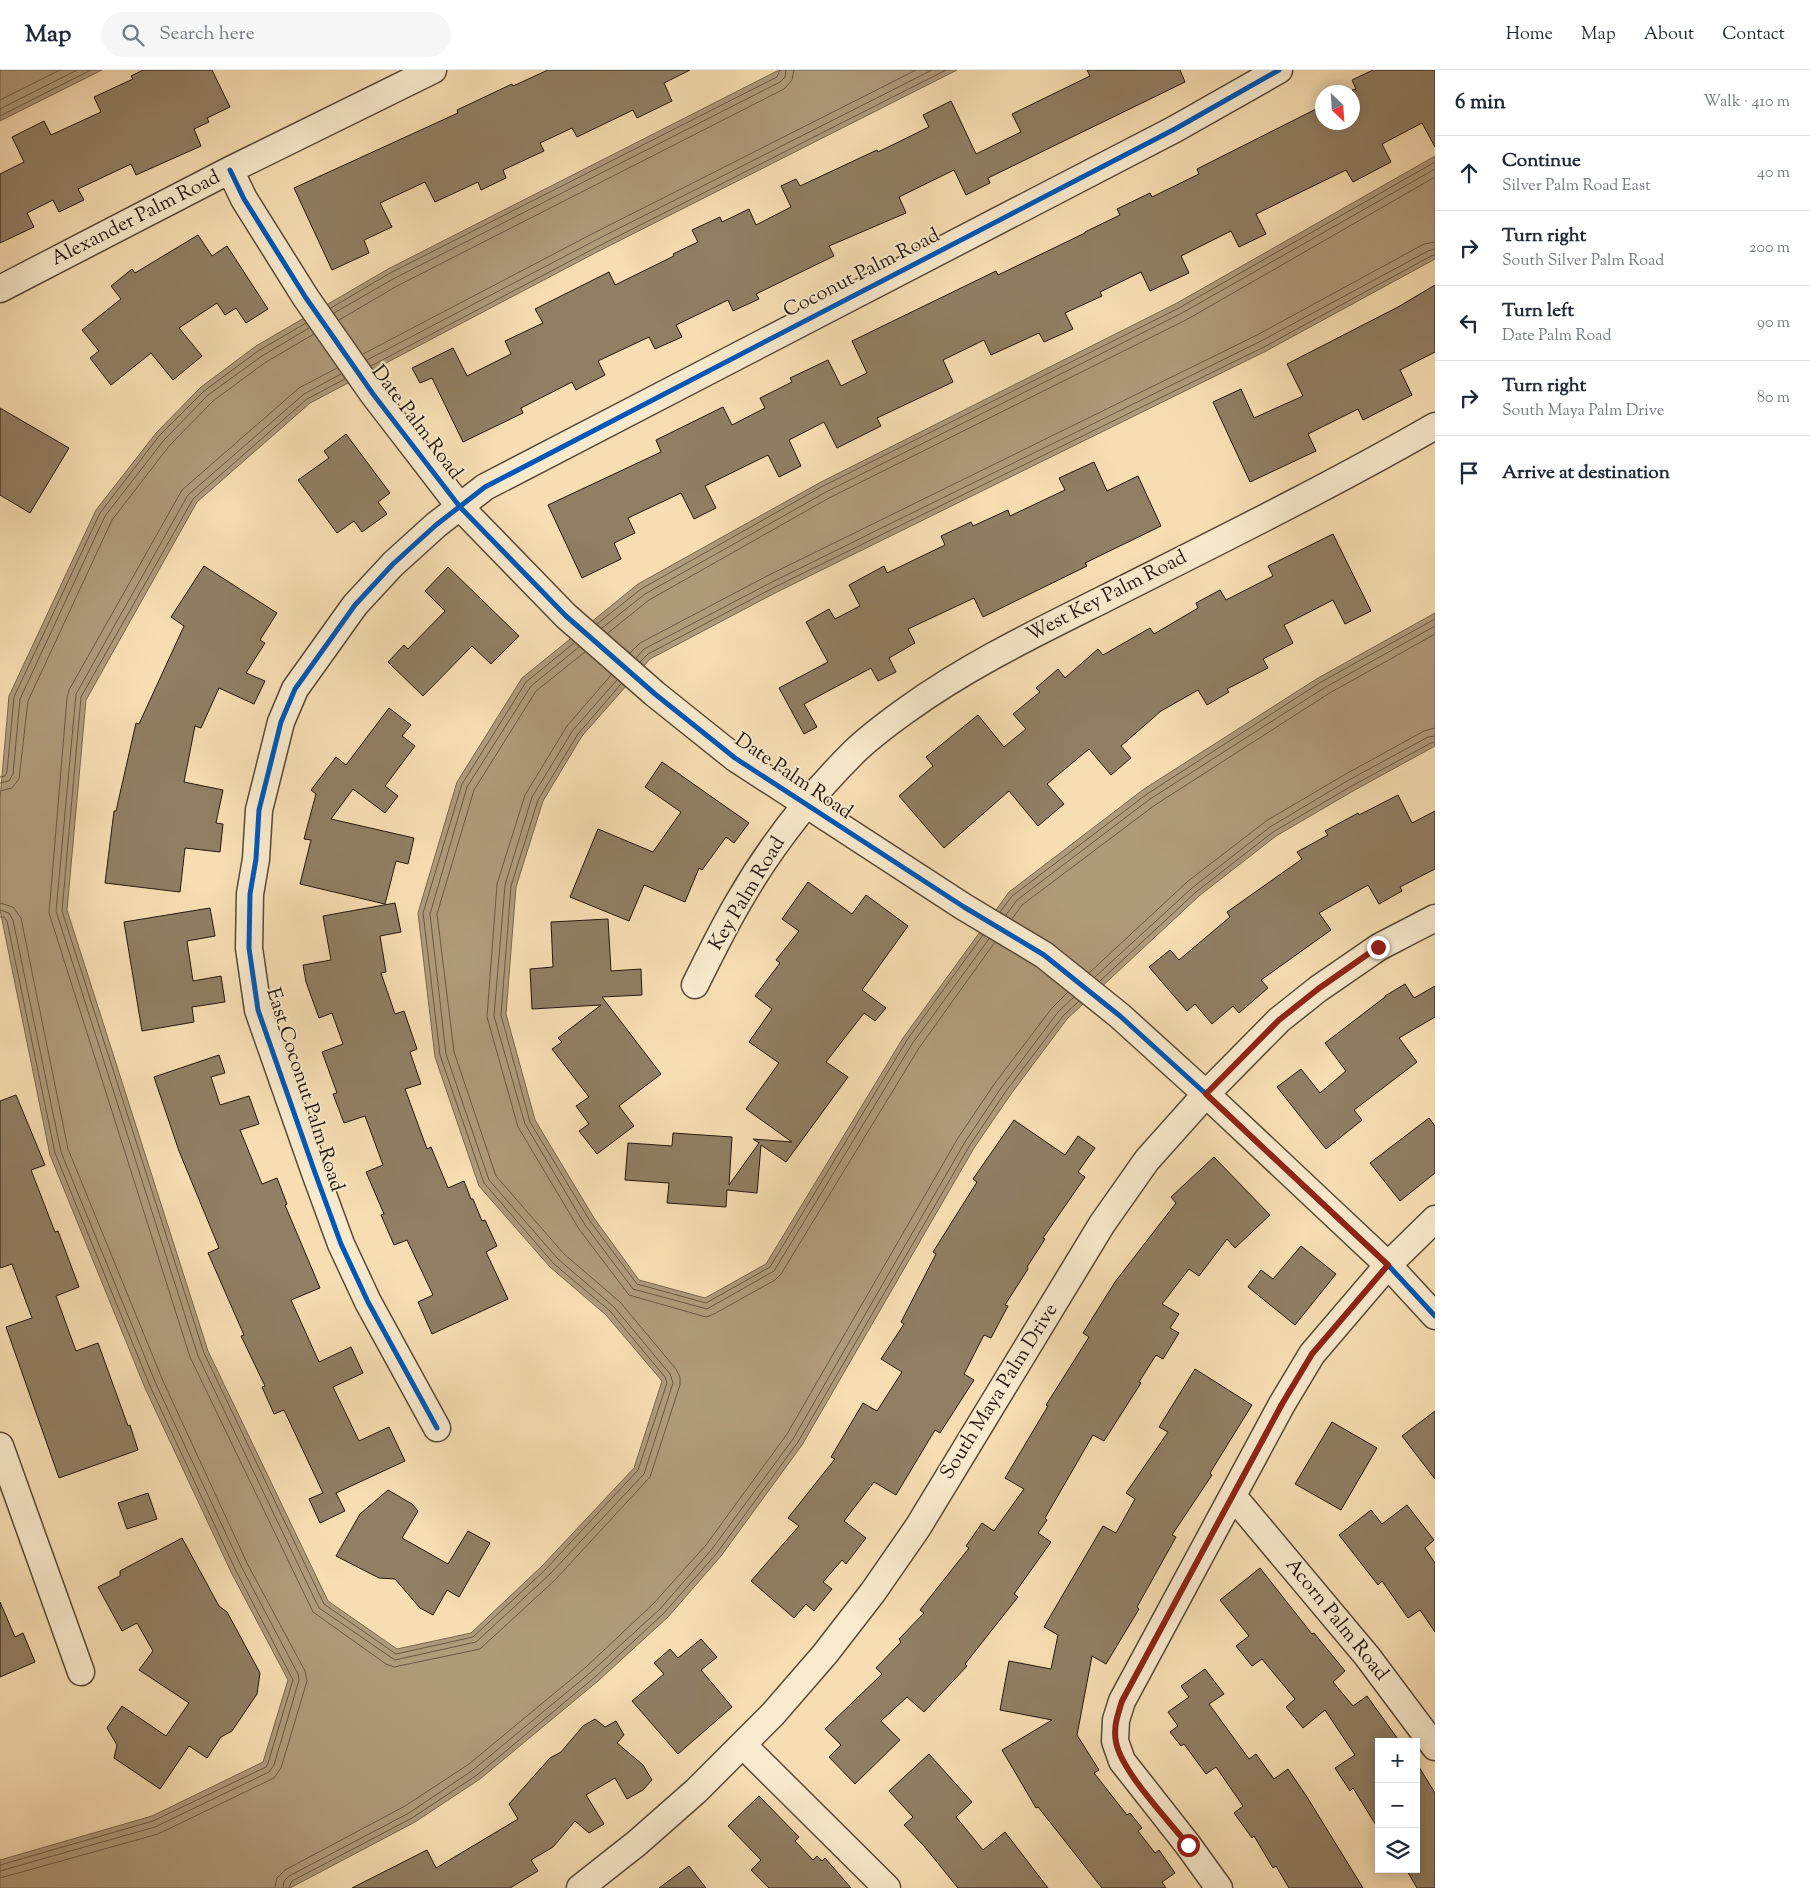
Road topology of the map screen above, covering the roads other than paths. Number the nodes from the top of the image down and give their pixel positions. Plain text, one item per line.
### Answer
1 (433, 70) edge
2 (1279, 70) edge
3 (230, 170) junction
4 (0, 289) edge
5 (1435, 426) edge
6 (460, 506) junction
7 (805, 805) junction
8 (1435, 918) edge
9 (694, 985) dead end
10 (1206, 1094) junction
11 (1435, 1219) edge
12 (1388, 1265) junction
13 (1435, 1316) edge
14 (437, 1428) dead end
15 (0, 1446) edge
16 (1233, 1496) junction
17 (81, 1672) dead end
18 (743, 1745) junction
19 (1435, 1748) edge
20 (580, 1888) edge
21 (887, 1888) edge
22 (1219, 1888) edge

1 - 3 street, Alexander Palm Road
2 - 6 street, Coconut Palm Road
3 - 4 street, Alexander Palm Road
3 - 6 street, Date Palm Road
5 - 7 street, West Key Palm Road
6 - 7 street, Date Palm Road
6 - 14 street, East Coconut Palm Road
7 - 9 street, Key Palm Road
7 - 10 street, Date Palm Road
8 - 10 street, South Maya Palm Drive
10 - 12 street, Date Palm Road
10 - 18 street, South Maya Palm Drive
11 - 12 street
12 - 13 street, Date Palm Road
12 - 16 street
15 - 17 street
16 - 19 street, Acorn Palm Road
16 - 22 street
18 - 20 street, South Maya Palm Drive
18 - 21 street

